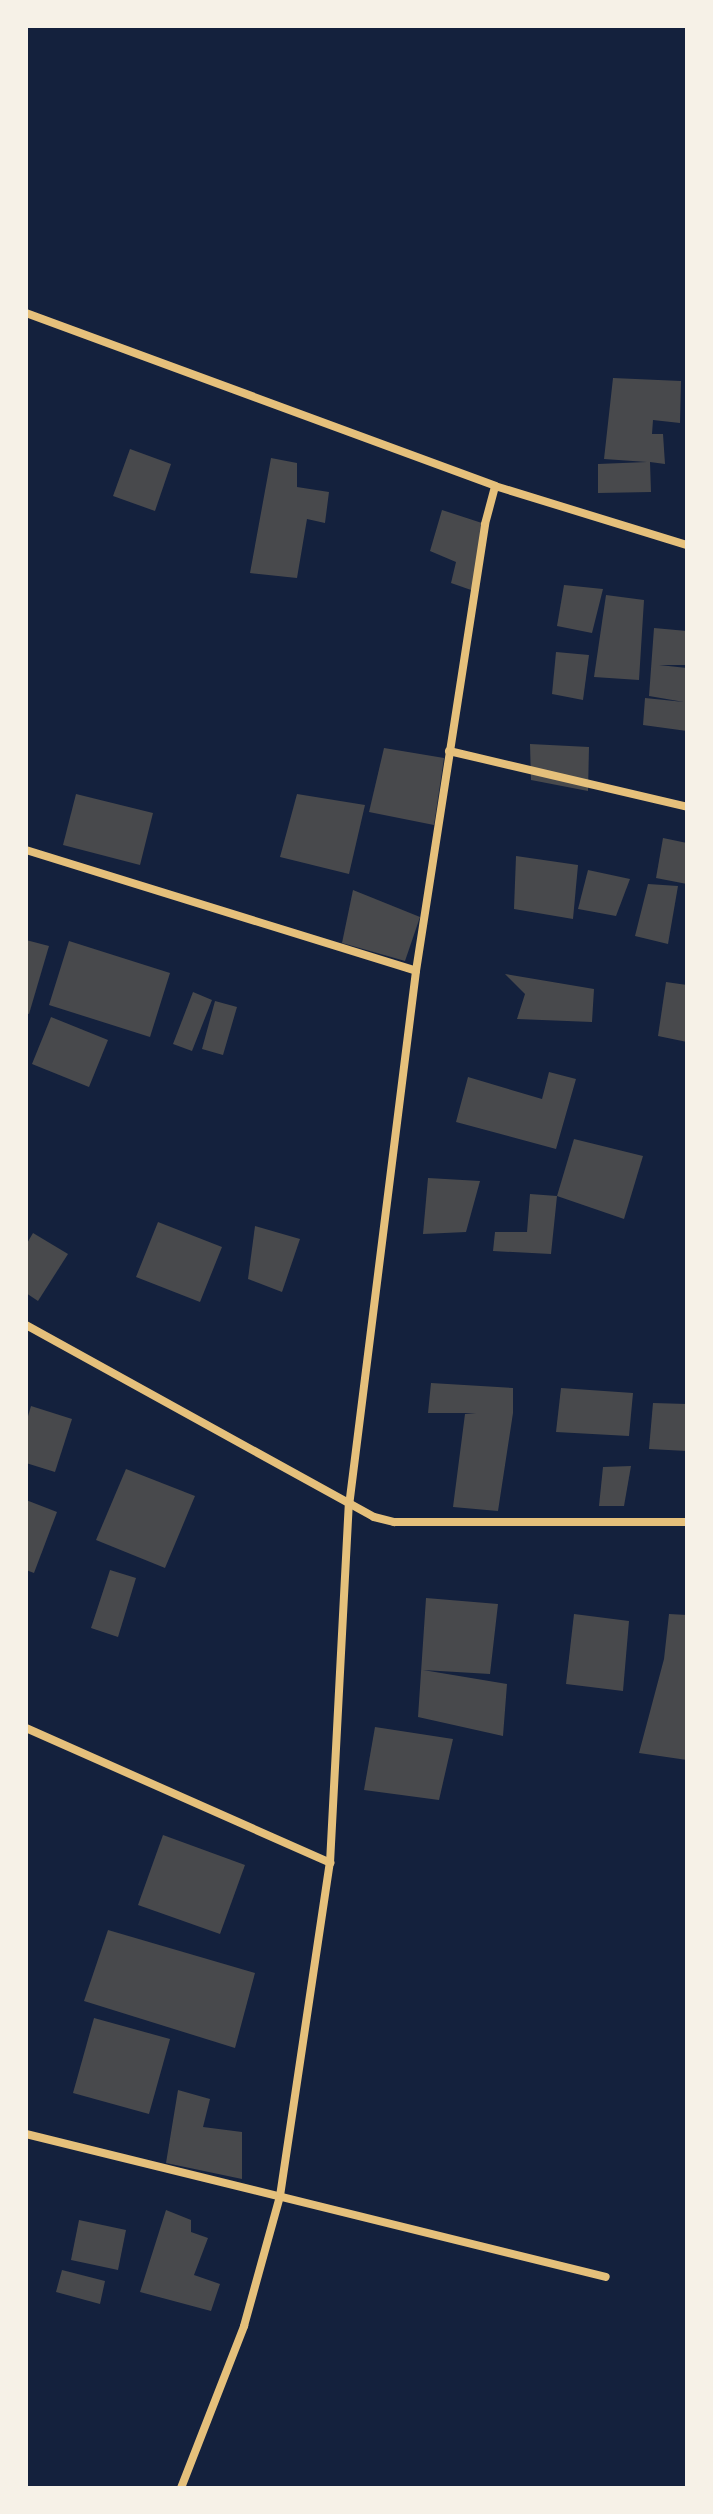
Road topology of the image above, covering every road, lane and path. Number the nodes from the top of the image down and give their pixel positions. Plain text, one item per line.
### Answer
1 (26, 313) edge
2 (495, 486) junction
3 (687, 545) edge
4 (449, 751) junction
5 (687, 807) edge
6 (26, 850) edge
7 (416, 971) junction
8 (26, 1325) edge
9 (349, 1506) junction
10 (687, 1522) edge
11 (26, 1728) edge
12 (330, 1863) junction
13 (26, 2134) edge
14 (280, 2196) junction
15 (606, 2277) dead end
16 (181, 2488) edge

1 - 2 street
2 - 3 street
2 - 4 street
4 - 5 street
4 - 7 street
6 - 7 street
7 - 9 street
8 - 9 street
9 - 10 street
9 - 12 street
11 - 12 street
12 - 14 street
13 - 14 street
14 - 15 street
14 - 16 street

